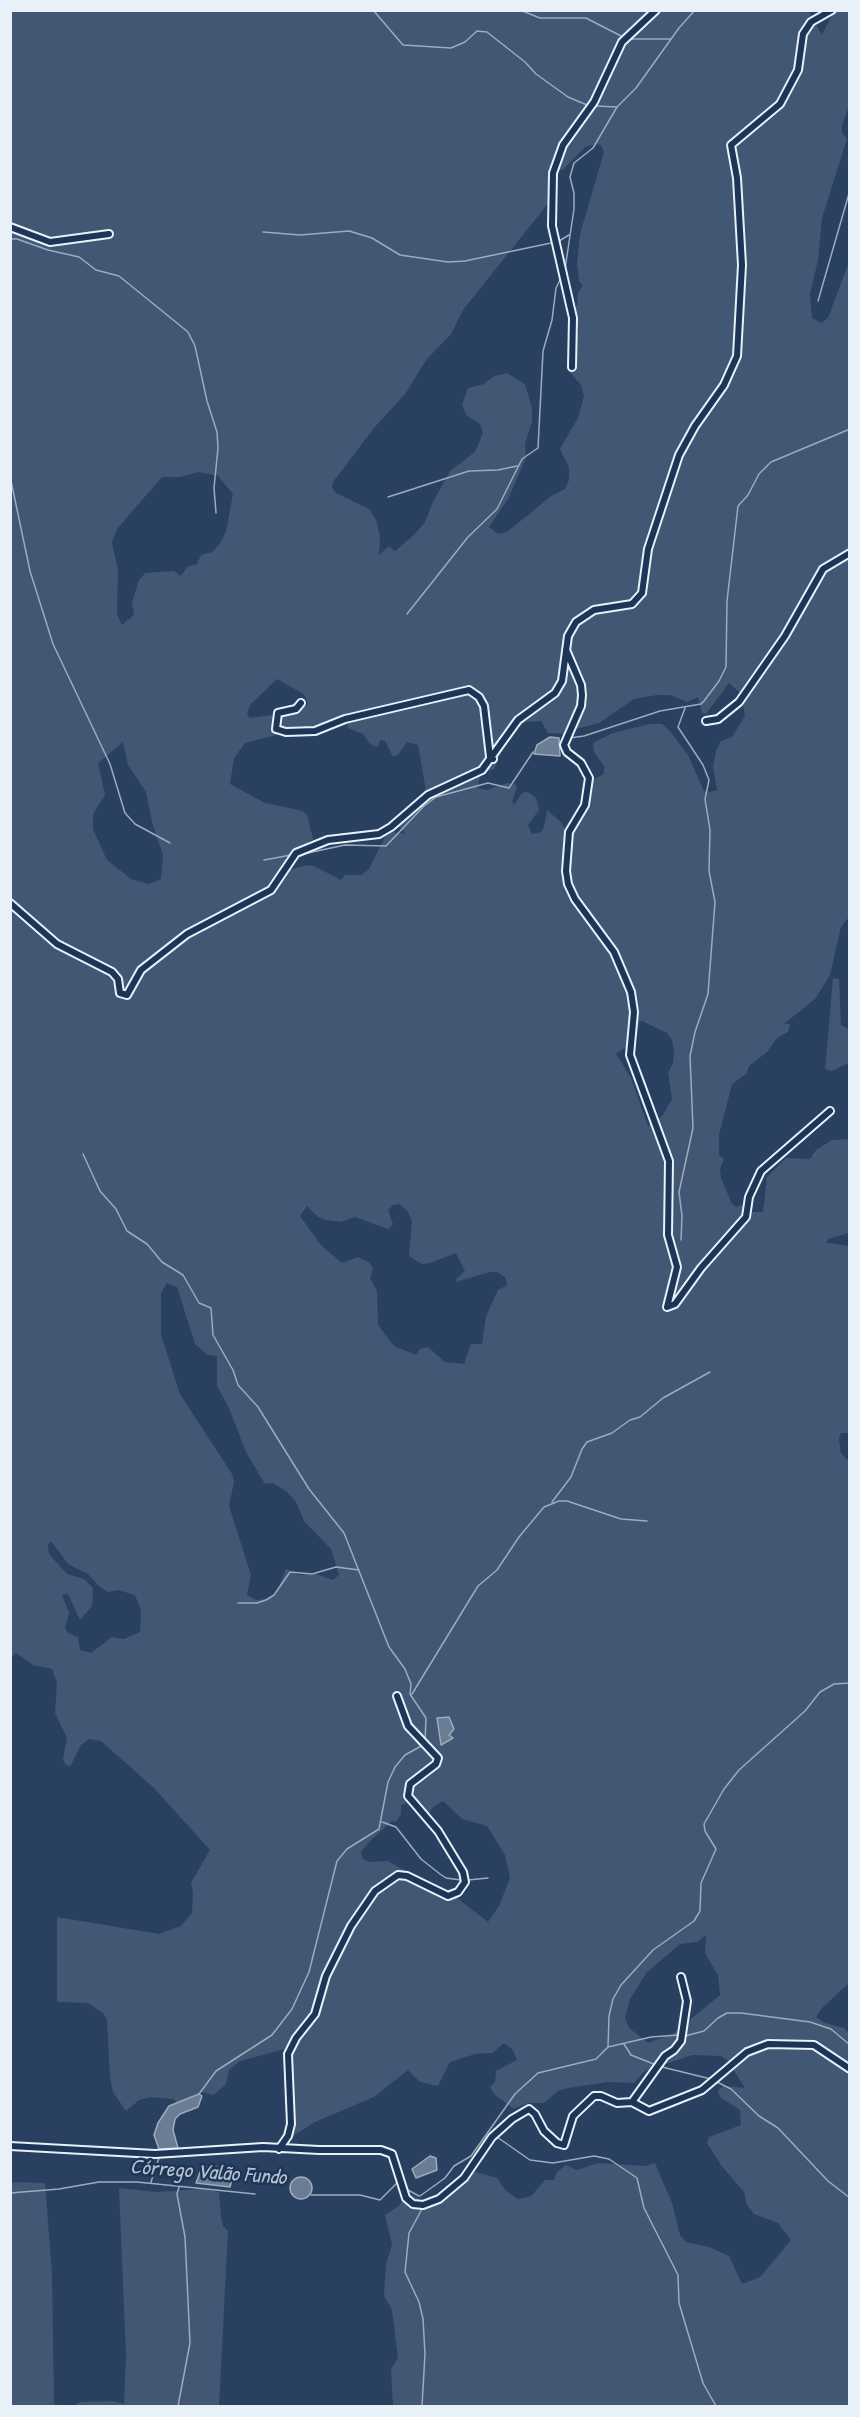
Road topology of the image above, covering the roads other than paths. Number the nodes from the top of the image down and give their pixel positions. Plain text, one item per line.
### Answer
1 (656, 10) edge
2 (832, 10) edge
3 (10, 227) edge
4 (109, 234) dead end
5 (572, 367) dead end
6 (849, 553) edge
7 (566, 650) junction
8 (301, 703) dead end
9 (706, 721) dead end
10 (493, 759) junction
11 (10, 903) edge
12 (830, 1111) dead end
13 (397, 1696) dead end
14 (681, 1977) dead end
15 (849, 2069) edge
16 (632, 2102) junction
17 (10, 2146) edge
18 (279, 2149) junction

1 - 5 street
2 - 7 street
3 - 4 street
6 - 9 street
7 - 10 street
7 - 12 street
8 - 10 street
10 - 11 street
13 - 18 street
14 - 16 street
15 - 16 street
16 - 18 street
17 - 18 street

